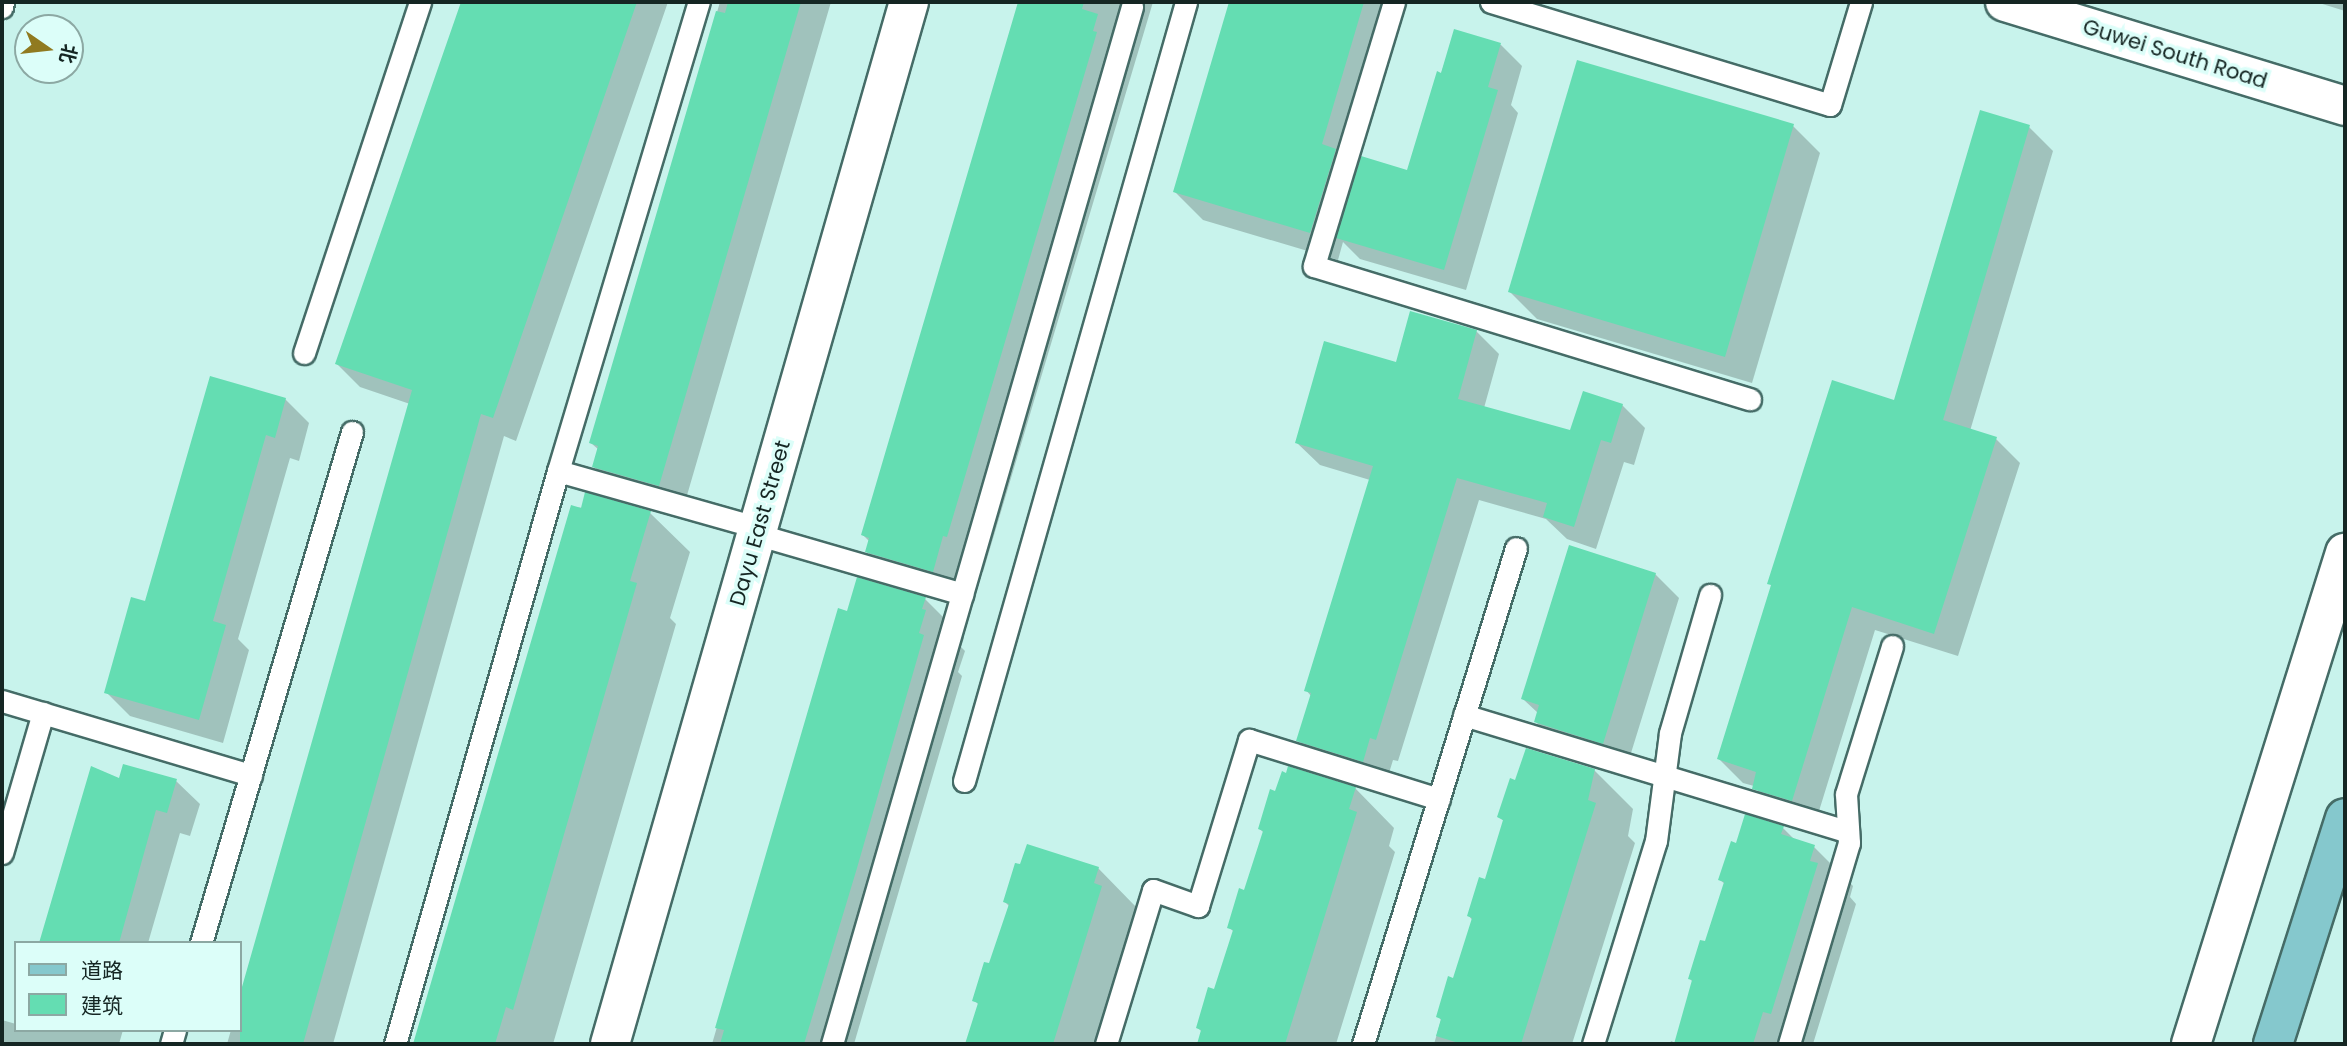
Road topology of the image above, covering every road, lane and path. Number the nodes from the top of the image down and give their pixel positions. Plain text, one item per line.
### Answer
1 (3, 2) edge
2 (420, 2) edge
3 (699, 2) edge
4 (909, 2) edge
5 (1186, 2) edge
6 (1394, 2) edge
7 (1491, 2) edge
8 (1861, 2) edge
9 (2005, 2) edge
10 (2, 7) edge
11 (1132, 7) dead end
12 (2345, 106) edge
13 (304, 353) dead end
14 (1750, 399) dead end
15 (352, 432) dead end
16 (558, 471) junction
17 (757, 531) junction
18 (1516, 548) dead end
19 (2345, 553) edge
20 (962, 594) junction
21 (1710, 595) dead end
22 (1892, 646) dead end
23 (2, 701) edge
24 (43, 713) junction
25 (1464, 715) junction
26 (251, 775) junction
27 (1664, 776) junction
28 (964, 781) dead end
29 (1439, 799) junction
30 (2345, 818) edge
31 (1848, 832) junction
32 (2, 853) edge
33 (202, 941) edge
34 (395, 1044) edge
35 (610, 1044) edge
36 (832, 1044) edge
37 (1106, 1044) edge
38 (1363, 1044) edge
39 (1593, 1044) edge
40 (1789, 1044) edge
41 (2192, 1044) edge
42 (2273, 1044) edge

1 - 10 lane
2 - 13 lane
3 - 16 lane
4 - 17 street, Dayu East Street
5 - 28 lane
6 - 14 lane
7 - 8 lane
9 - 12 street, Guwei South Road
11 - 20 lane
15 - 26 lane
16 - 17 lane
16 - 34 lane
17 - 20 lane
17 - 35 street, Dayu East Street
18 - 25 lane
19 - 41 street
20 - 36 lane
21 - 27 lane
22 - 31 lane
23 - 24 lane
24 - 26 lane
24 - 32 lane
25 - 27 lane
25 - 29 lane
26 - 33 lane
27 - 31 lane
27 - 39 lane
29 - 37 lane
29 - 38 lane
30 - 42 main road
31 - 40 lane

